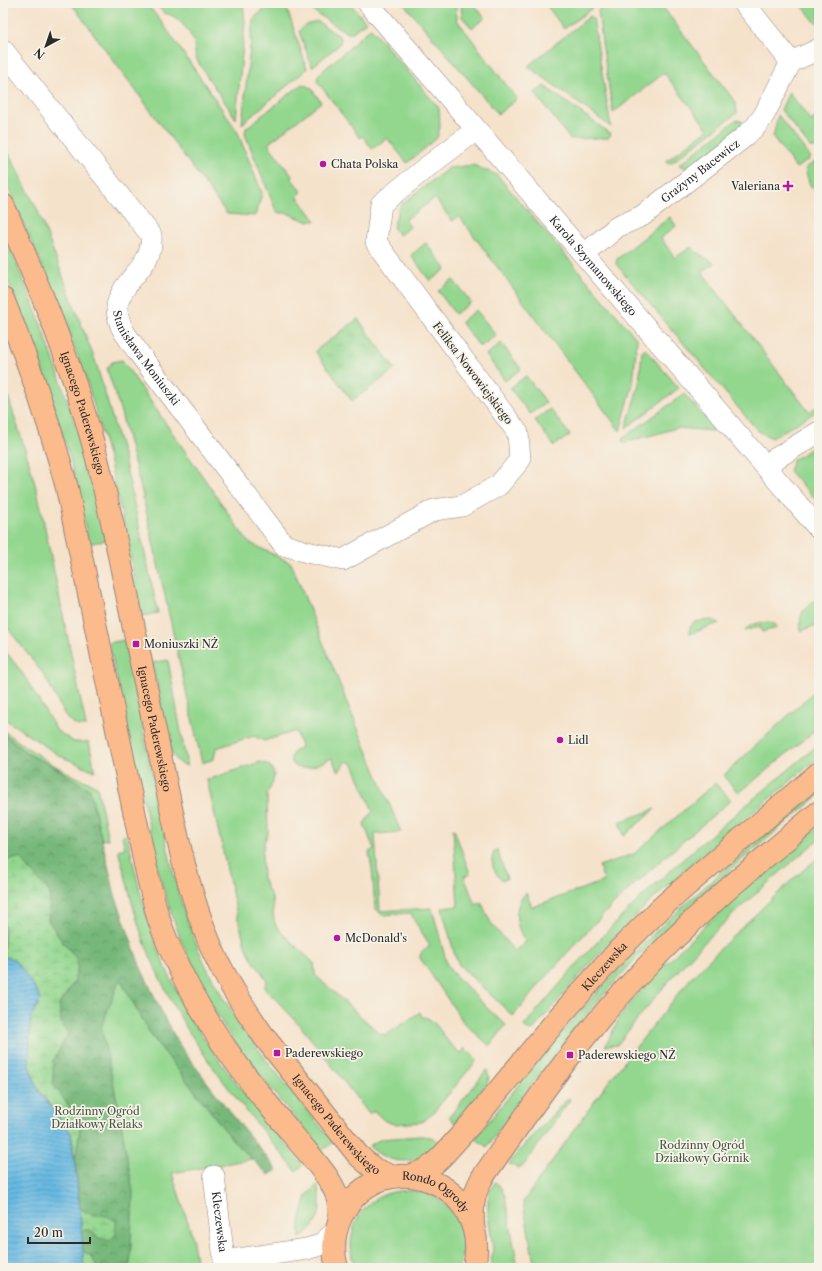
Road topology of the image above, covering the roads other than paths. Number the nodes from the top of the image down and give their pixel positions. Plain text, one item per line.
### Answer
1 (368, 3) edge
2 (744, 3) edge
3 (819, 49) edge
4 (3, 50) edge
5 (791, 62) junction
6 (476, 130) junction
7 (3, 205) edge
8 (584, 255) junction
9 (3, 299) edge
10 (819, 432) edge
11 (765, 465) junction
12 (819, 529) edge
13 (307, 552) joint
14 (819, 773) edge
15 (819, 812) edge
16 (214, 1176) dead end
17 (401, 1176) junction
18 (473, 1224) junction
19 (338, 1226) junction
20 (225, 1264) edge
21 (338, 1268) edge
22 (474, 1268) edge

1 - 6 street, Karola Szymanowskiego
2 - 5 street
3 - 5 street
4 - 13 street, Stanisława Moniuszki
5 - 8 street, Grażyny Bacewicz
6 - 8 street, Karola Szymanowskiego
6 - 13 street, Feliksa Nowowiejskiego
7 - 17 main road, Ignacego Paderewskiego
8 - 11 street, Karola Szymanowskiego
9 - 19 main road
10 - 11 street
11 - 12 street, Karola Szymanowskiego
14 - 17 main road, Kleczewska
15 - 18 main road
16 - 20 street, Kleczewska
17 - 18 main road, Rondo Ogrody
17 - 19 main road, Rondo Ogrody
18 - 22 main road, Rondo Ogrody
19 - 20 street
19 - 21 main road, Rondo Ogrody

